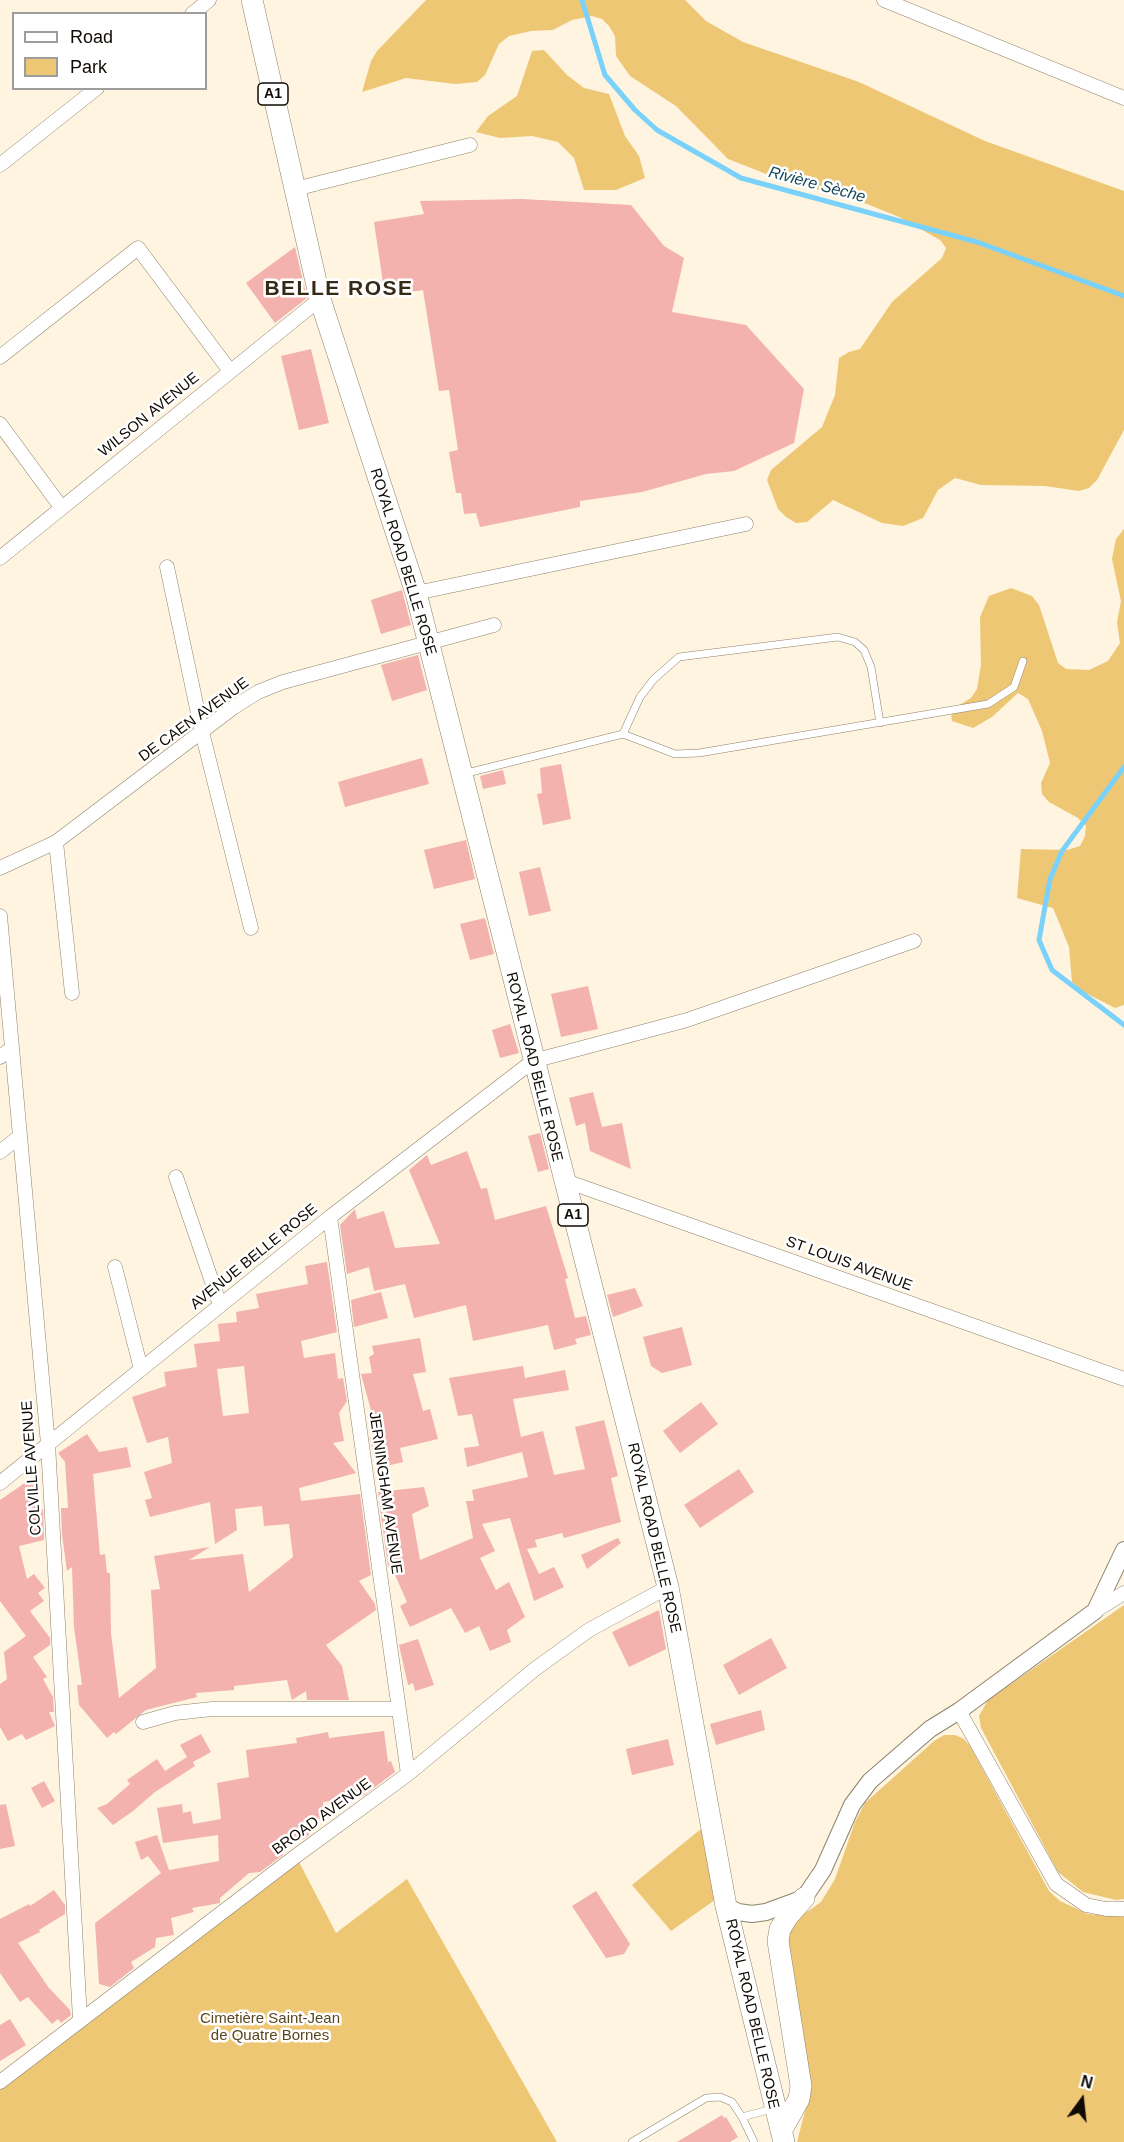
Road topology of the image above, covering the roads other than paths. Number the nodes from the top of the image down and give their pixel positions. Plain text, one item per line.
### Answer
1 (209, 0) edge
2 (252, 0) edge
3 (884, 0) edge
4 (194, 12) edge
5 (94, 90) edge
6 (1124, 98) edge
7 (470, 145) dead end
8 (0, 165) edge
9 (295, 189) junction
10 (320, 298) junction
11 (0, 357) edge
12 (230, 371) junction
13 (0, 424) edge
14 (61, 507) junction
15 (747, 524) dead end
16 (0, 558) edge
17 (167, 567) dead end
18 (416, 593) junction
19 (494, 625) dead end
20 (428, 642) junction
21 (1023, 662) dead end
22 (880, 723) junction
23 (202, 732) junction
24 (623, 734) junction
25 (461, 774) junction
26 (56, 842) junction
27 (0, 868) edge
28 (0, 916) edge
29 (251, 928) dead end
30 (914, 941) dead end
31 (72, 993) dead end
32 (12, 1048) junction
33 (0, 1058) edge
34 (532, 1061) junction
35 (20, 1136) junction
36 (0, 1152) edge
37 (176, 1177) dead end
38 (563, 1180) junction
39 (330, 1217) junction
40 (115, 1267) dead end
41 (220, 1305) junction
42 (141, 1369) junction
43 (1124, 1378) edge
44 (48, 1444) junction
45 (0, 1483) edge
46 (1124, 1551) edge
47 (668, 1587) junction
48 (1124, 1593) edge
49 (1095, 1611) junction
50 (399, 1709) junction
51 (960, 1711) junction
52 (143, 1722) dead end
53 (408, 1774) junction
54 (804, 1898) junction
55 (726, 1906) junction
56 (1124, 1909) edge
57 (80, 2019) junction
58 (0, 2082) edge
59 (775, 2109) junction
60 (742, 2117) junction
61 (782, 2137) edge
62 (632, 2142) edge
63 (754, 2142) edge

1 - 4 street
2 - 9 main road, ROYAL ROAD BELLE ROSE / A1
3 - 6 street
5 - 8 street
7 - 9 street
9 - 10 main road, ROYAL ROAD BELLE ROSE / A1
10 - 12 street, WILSON AVENUE
10 - 18 main road, ROYAL ROAD BELLE ROSE / A1
11 - 12 street
12 - 14 street, WILSON AVENUE
13 - 14 street
14 - 16 street, WILSON AVENUE
15 - 18 street
17 - 23 street
18 - 20 main road, ROYAL ROAD BELLE ROSE / A1
19 - 20 street, DE CAEN AVENUE
20 - 23 street, DE CAEN AVENUE
20 - 25 main road, ROYAL ROAD BELLE ROSE / A1
21 - 22 lane
22 - 24 lane
22 - 24 lane
23 - 26 street, DE CAEN AVENUE
23 - 29 street
24 - 25 lane
25 - 34 main road, ROYAL ROAD BELLE ROSE / A1
26 - 27 street, DE CAEN AVENUE
26 - 31 street
28 - 32 street, COLVILLE AVENUE
30 - 34 street
32 - 33 street
32 - 35 street, COLVILLE AVENUE
34 - 38 main road, ROYAL ROAD BELLE ROSE / A1
34 - 39 street, AVENUE BELLE ROSE
35 - 36 street
35 - 44 street, COLVILLE AVENUE
37 - 41 street
38 - 43 street, ST LOUIS AVENUE
38 - 47 main road, ROYAL ROAD BELLE ROSE / A1
39 - 41 street, AVENUE BELLE ROSE
39 - 50 street, JERNINGHAM AVENUE
40 - 42 street
41 - 42 street, AVENUE BELLE ROSE
42 - 44 street, AVENUE BELLE ROSE
44 - 45 street, AVENUE BELLE ROSE
44 - 57 street, COLVILLE AVENUE
46 - 49 street
47 - 53 street, BROAD AVENUE
47 - 55 main road, ROYAL ROAD BELLE ROSE / A1
48 - 49 street
49 - 51 street
50 - 52 street
50 - 53 street, JERNINGHAM AVENUE
51 - 54 street
51 - 56 street
53 - 57 street, BROAD AVENUE
54 - 55 street
54 - 61 main road
55 - 59 main road, ROYAL ROAD BELLE ROSE / A1
57 - 58 street, BROAD AVENUE
59 - 60 lane
59 - 61 main road, ROYAL ROAD BELLE ROSE / A1
60 - 62 lane
60 - 63 lane

